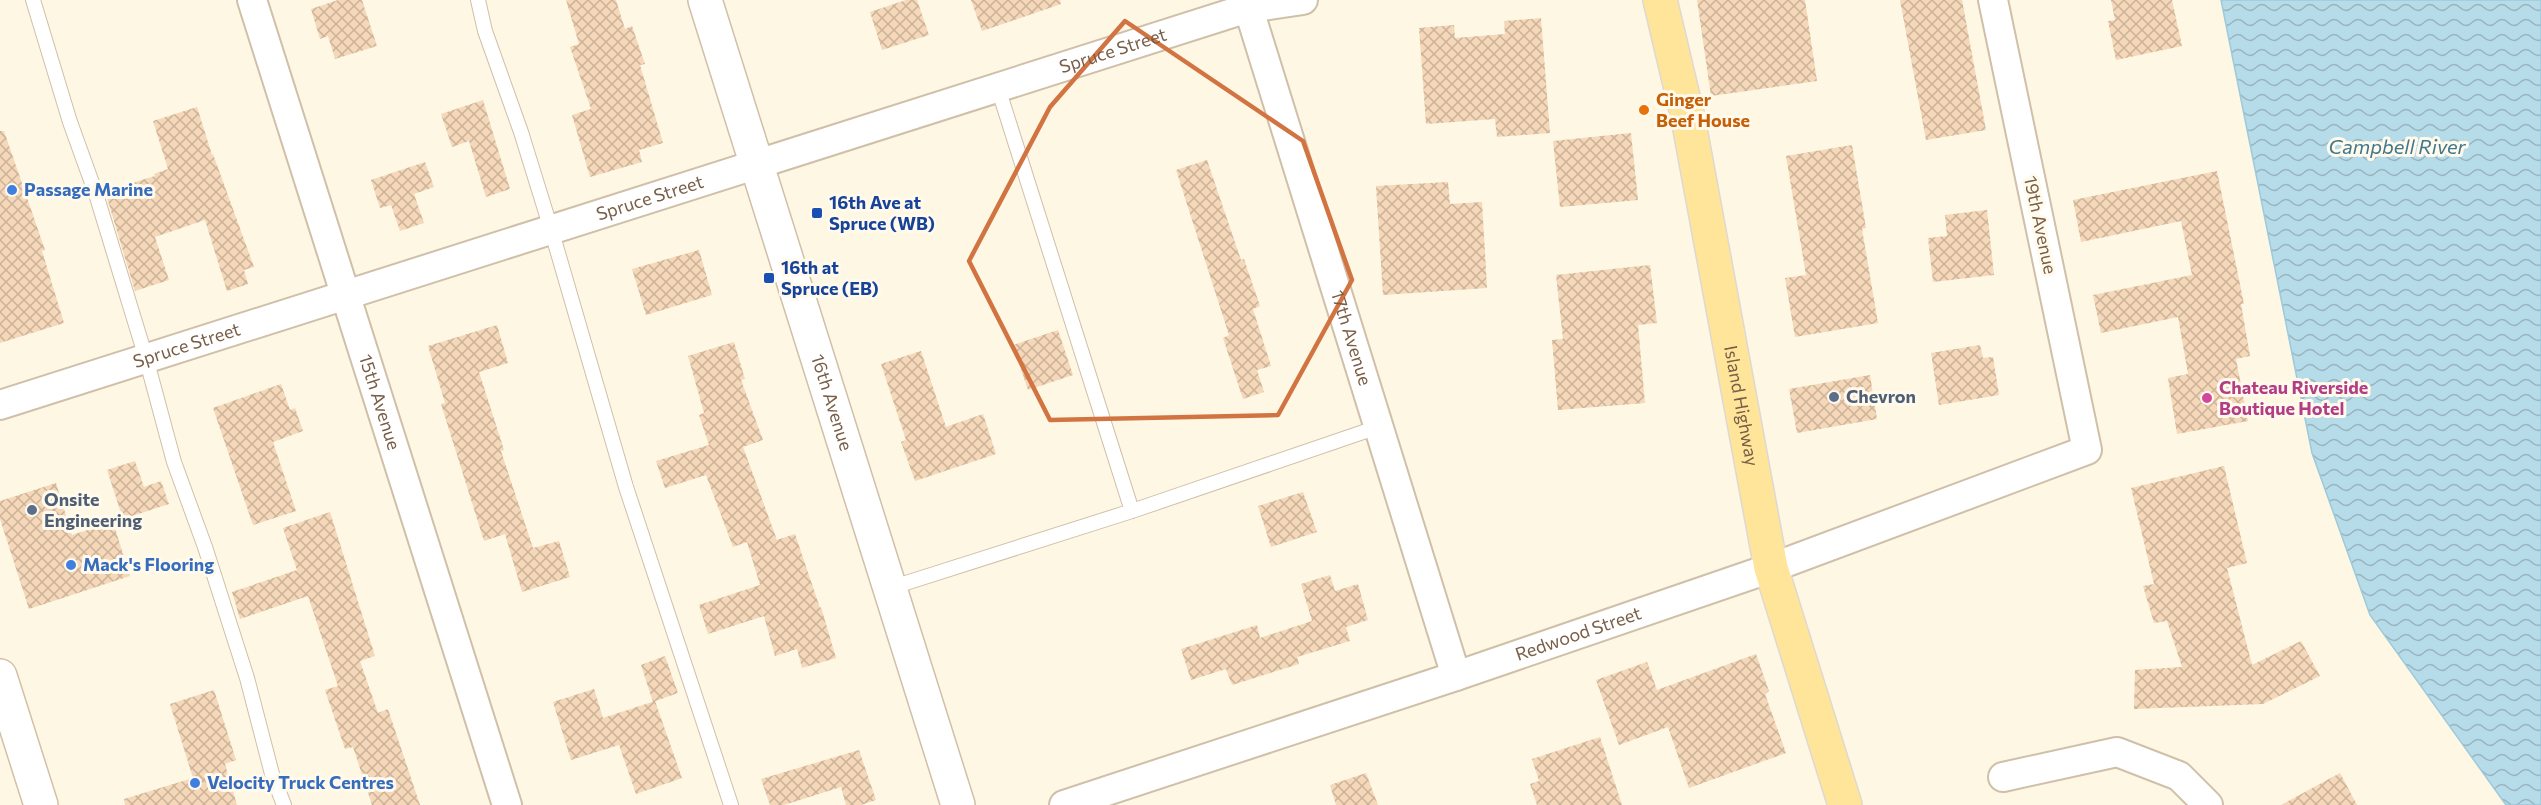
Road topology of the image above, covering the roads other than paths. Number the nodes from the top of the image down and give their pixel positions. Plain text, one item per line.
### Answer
1 (33, 0) edge
2 (252, 0) edge
3 (478, 0) edge
4 (705, 0) edge
5 (1303, 0) edge
6 (1660, 0) edge
7 (1994, 0) edge
8 (1247, 4) edge
9 (998, 87) junction
10 (757, 164) junction
11 (551, 229) junction
12 (344, 295) junction
13 (146, 358) junction
14 (0, 405) edge
15 (1378, 427) junction
16 (2087, 450) joint
17 (1132, 511) junction
18 (1771, 568) junction
19 (890, 588) junction
20 (0, 676) edge
21 (1456, 676) junction
22 (2003, 777) dead end
23 (41, 805) edge
24 (284, 805) edge
25 (507, 805) edge
26 (731, 805) edge
27 (958, 805) edge
28 (1064, 805) edge
29 (1845, 805) edge
30 (2208, 805) edge

1 - 13 lane
2 - 12 street, 15th Avenue
3 - 11 lane
4 - 10 street, 16th Avenue
5 - 8 street, Spruce Street
6 - 18 main road, Island Highway
7 - 16 street, 19th Avenue
8 - 9 street, Spruce Street
8 - 15 street, 17th Avenue
9 - 10 street, Spruce Street
9 - 17 lane
10 - 11 street, Spruce Street
10 - 19 street, 16th Avenue
11 - 12 street, Spruce Street
11 - 26 lane
12 - 13 street, Spruce Street
12 - 25 street, 15th Avenue
13 - 14 street, Spruce Street
13 - 24 lane
15 - 17 lane
15 - 21 street, 17th Avenue
16 - 18 street, Redwood Street
17 - 19 lane
18 - 21 street, Redwood Street
18 - 29 main road, Island Highway
19 - 27 street, 16th Avenue
20 - 23 street
21 - 28 street, Redwood Street
22 - 30 street

